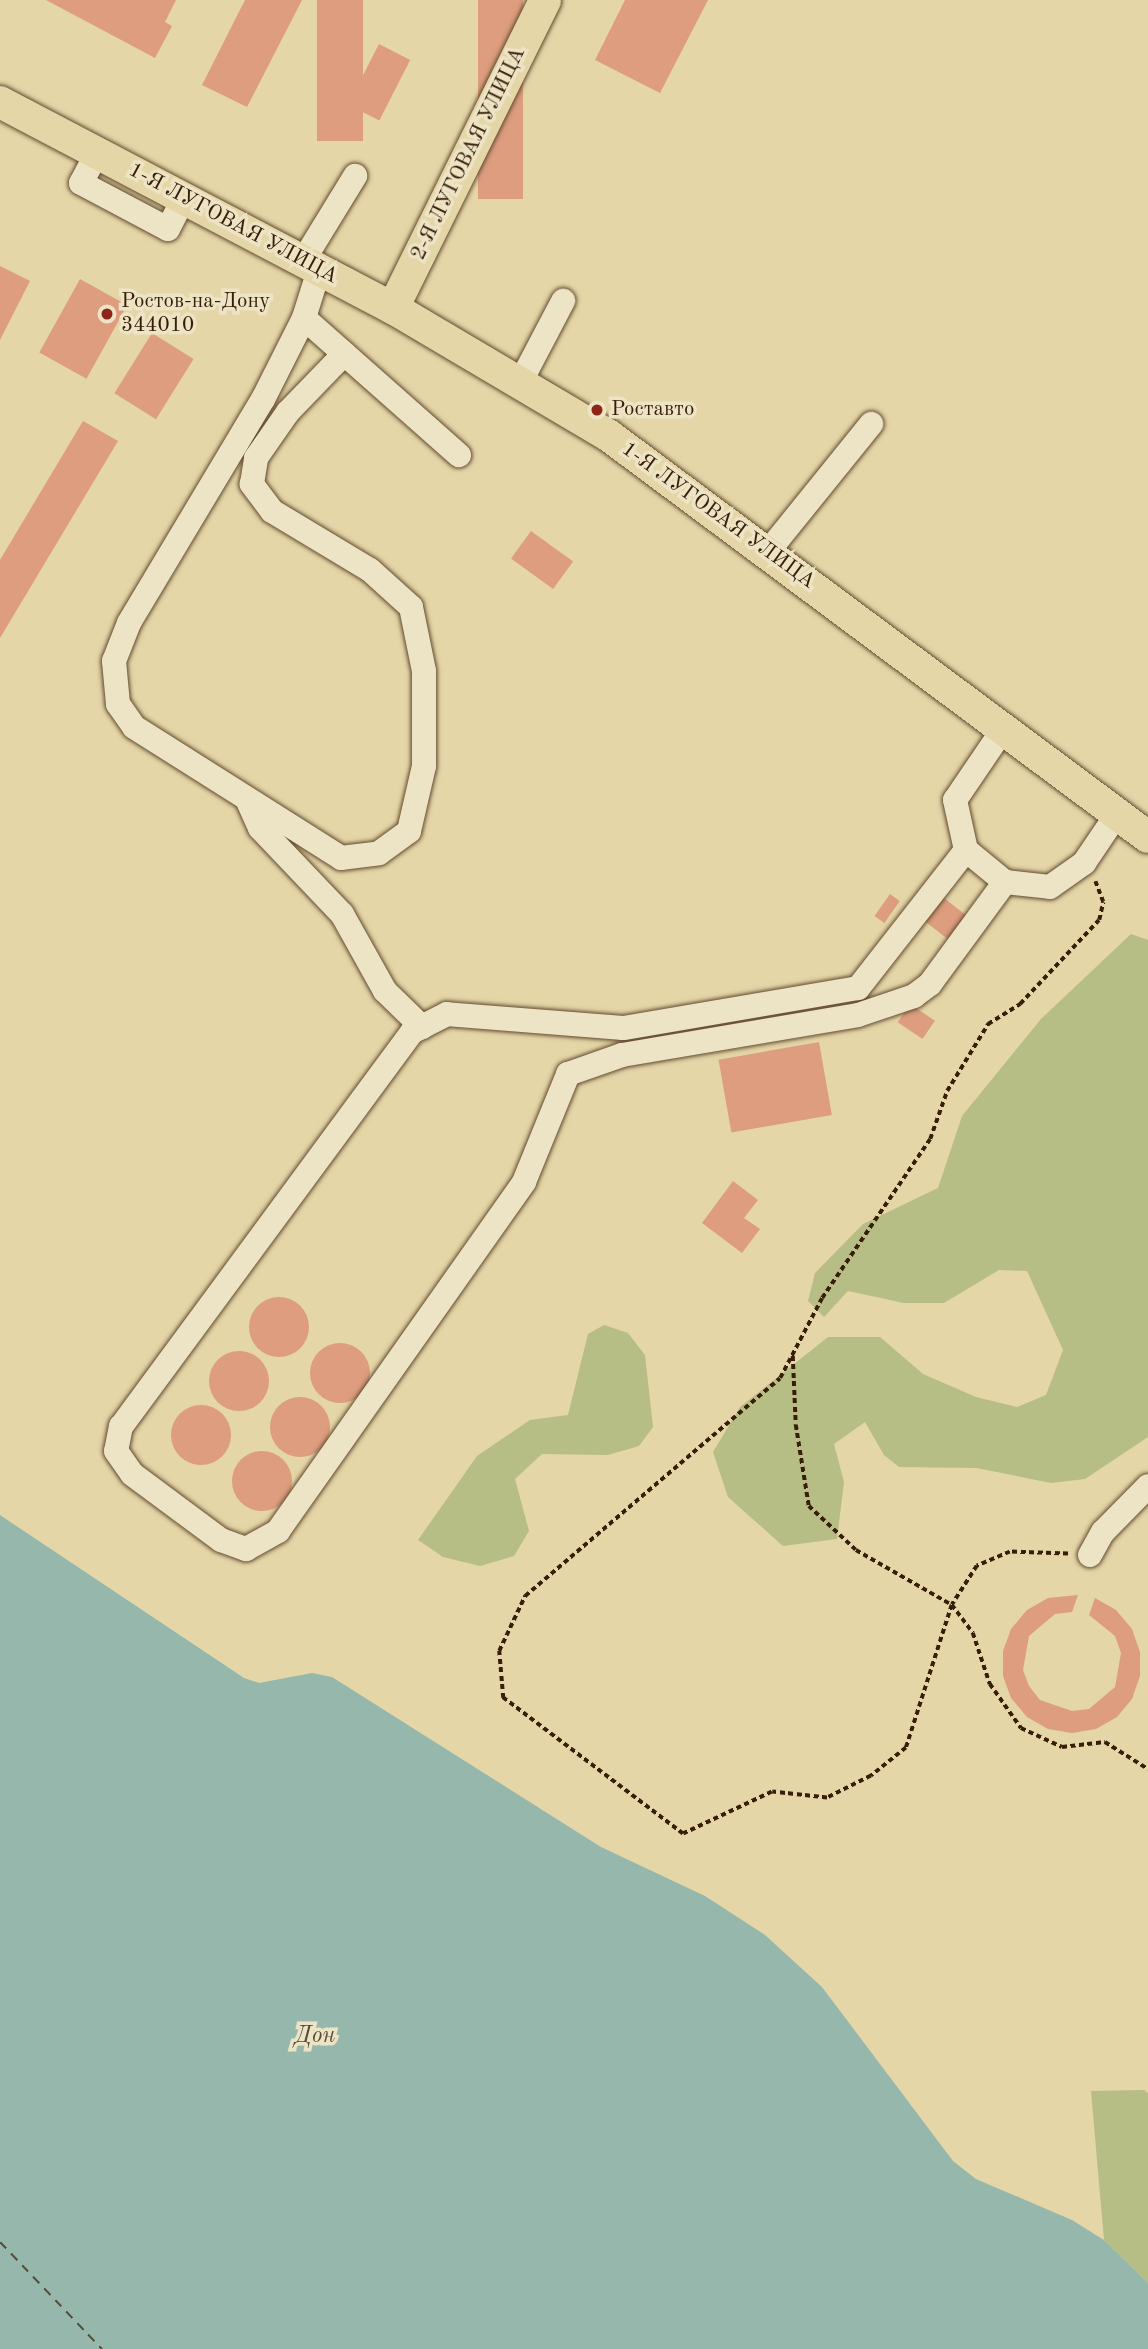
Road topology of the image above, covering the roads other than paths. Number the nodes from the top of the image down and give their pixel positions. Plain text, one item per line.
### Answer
1 (545, 0) edge
2 (0, 103) edge
3 (355, 176) dead end
4 (311, 265) junction
5 (563, 301) dead end
6 (393, 309) junction
7 (304, 318) junction
8 (344, 354) junction
9 (520, 383) junction
10 (871, 424) dead end
11 (459, 454) dead end
12 (767, 553) junction
13 (1004, 728) junction
14 (247, 799) junction
15 (1118, 814) junction
16 (1148, 837) edge
17 (965, 850) junction
18 (1005, 882) junction
19 (422, 1027) junction
20 (1148, 1486) edge
21 (1090, 1555) road end

1 - 6 main road, 2-Я ЛУГОВАЯ УЛИЦА
2 - 4 main road, 1-Я ЛУГОВАЯ УЛИЦА
3 - 4 street
4 - 6 main road, 1-Я ЛУГОВАЯ УЛИЦА
4 - 7 street
5 - 9 street
6 - 9 main road, 1-Я ЛУГОВАЯ УЛИЦА
7 - 8 street
7 - 14 street
8 - 11 street
8 - 14 street
9 - 12 main road, 1-Я ЛУГОВАЯ УЛИЦА
10 - 12 street
12 - 13 main road, 1-Я ЛУГОВАЯ УЛИЦА
13 - 15 main road, 1-Я ЛУГОВАЯ УЛИЦА
13 - 17 street
14 - 19 street
15 - 16 main road, 1-Я ЛУГОВАЯ УЛИЦА
15 - 18 street
17 - 18 street
17 - 19 street
18 - 19 street
20 - 21 street

